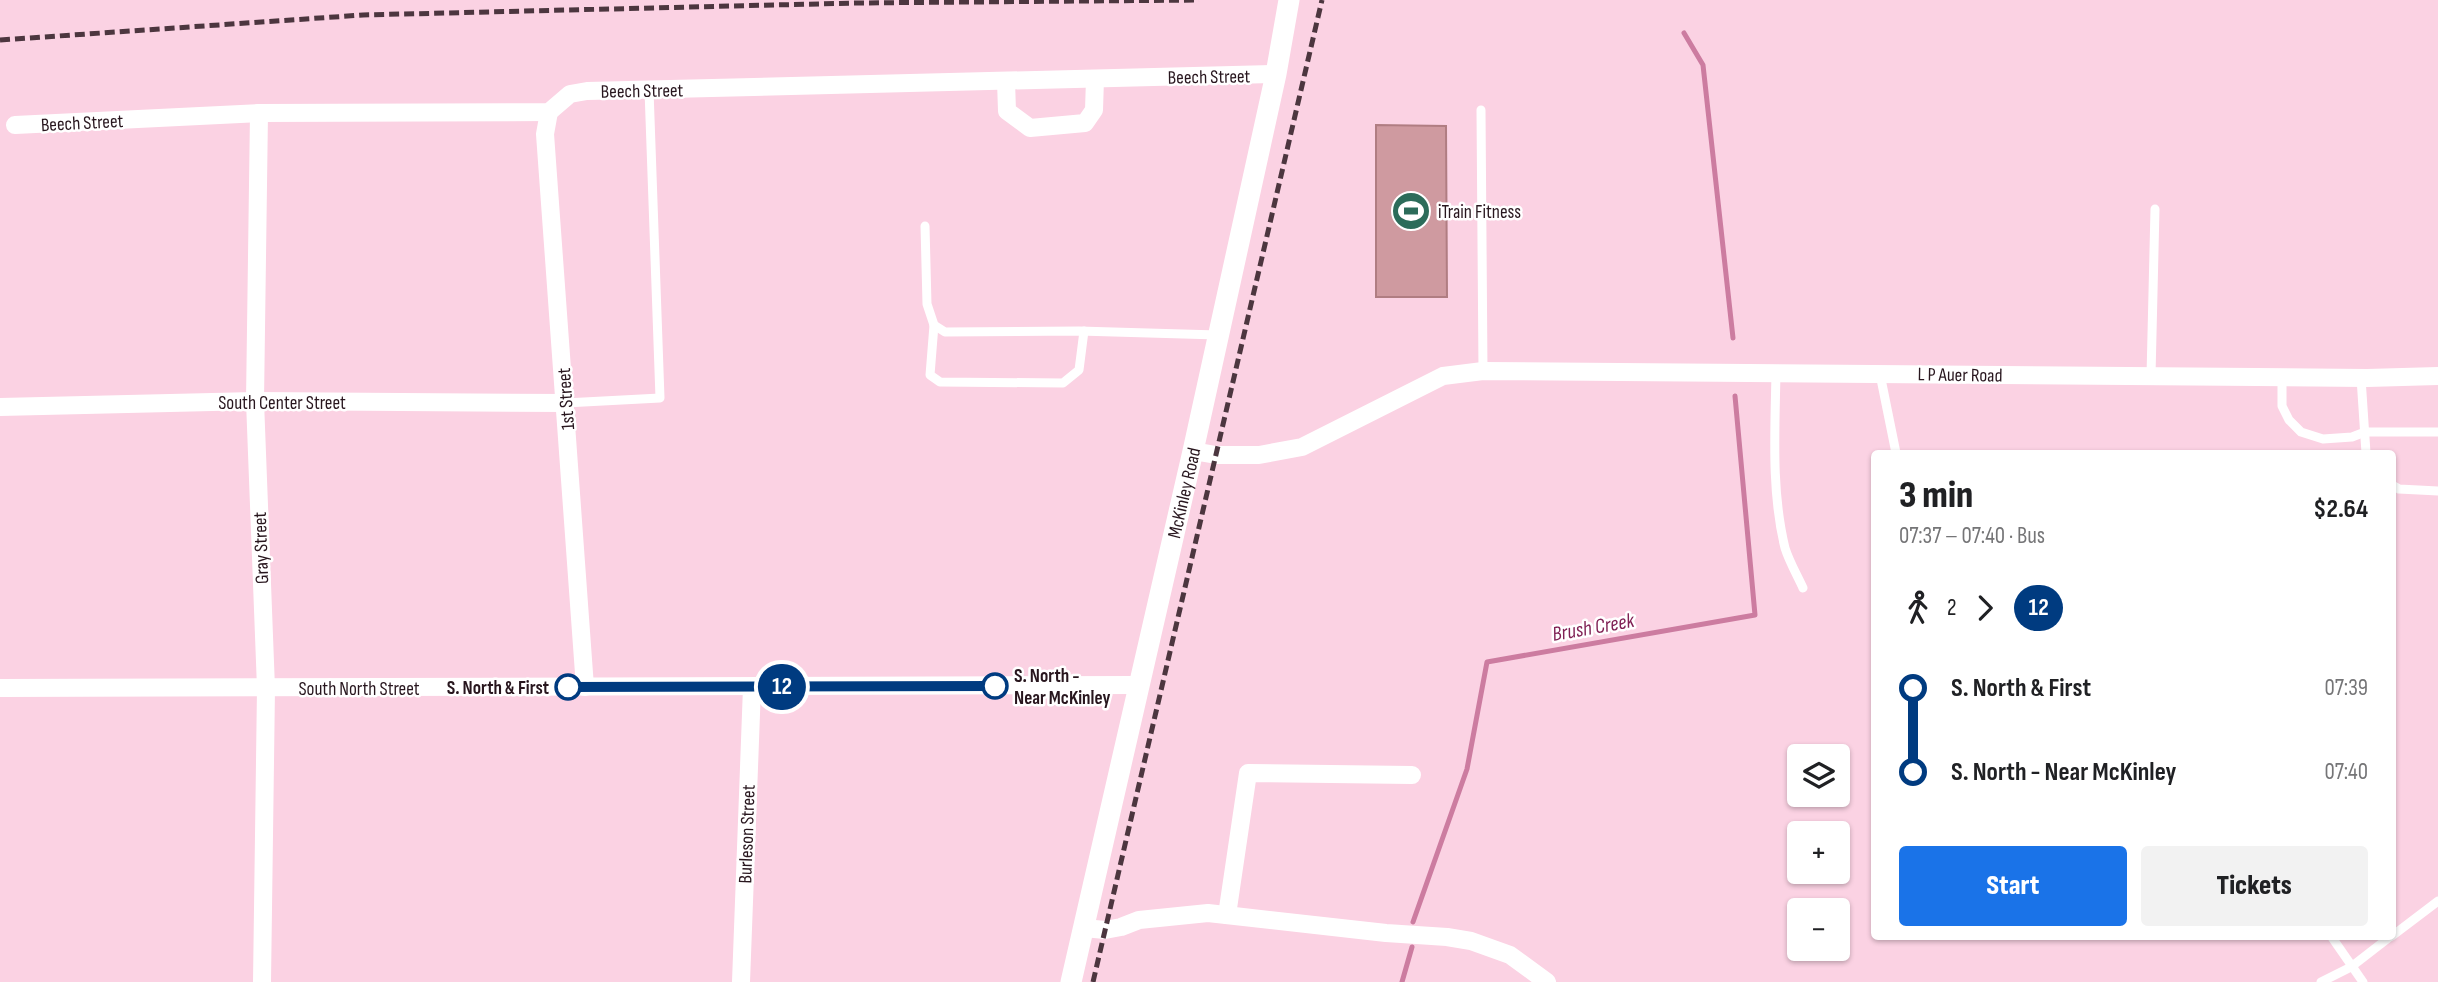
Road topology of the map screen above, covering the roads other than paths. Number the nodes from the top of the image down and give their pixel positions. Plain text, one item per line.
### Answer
1 (1289, 0) edge
2 (1276, 74) junction
3 (1095, 79) junction
4 (1006, 81) junction
5 (649, 90) junction
6 (1481, 110) dead end
7 (549, 112) junction
8 (259, 113) junction
9 (15, 125) dead end
10 (2155, 209) dead end
11 (925, 226) dead end
12 (934, 325) junction
13 (1084, 331) junction
14 (1218, 335) junction
15 (1483, 370) junction
16 (1776, 372) junction
17 (1880, 374) junction
18 (2151, 376) junction
19 (2438, 376) edge
20 (2281, 377) junction
21 (2361, 378) junction
22 (255, 401) junction
23 (565, 403) junction
24 (0, 407) edge
25 (2365, 432) junction
26 (2438, 432) edge
27 (1895, 450) edge
28 (2367, 450) edge
29 (1193, 451) junction
30 (2396, 487) edge
31 (2438, 491) edge
32 (1802, 588) dead end
33 (1139, 685) junction
34 (585, 687) junction
35 (752, 687) junction
36 (0, 688) edge
37 (266, 688) junction
38 (1412, 775) dead end
39 (2438, 901) edge
40 (1227, 915) junction
41 (1084, 928) junction
42 (2396, 933) edge
43 (2334, 940) edge
44 (2387, 940) edge
45 (2351, 967) junction
46 (262, 982) edge
47 (741, 982) edge
48 (1071, 982) edge
49 (1547, 982) edge
50 (2321, 982) edge
51 (2363, 982) edge

1 - 2 street, McKinley Road
2 - 3 street, Beech Street
2 - 14 street, McKinley Road
3 - 4 street, Beech Street
3 - 4 street
4 - 5 street, Beech Street
5 - 7 street, Beech Street
5 - 23 lane
6 - 15 lane
7 - 8 street, Beech Street
7 - 23 street, 1st Street
8 - 9 street, Beech Street
8 - 22 street, Gray Street
10 - 18 lane
11 - 12 lane
12 - 13 lane
12 - 13 lane
13 - 14 lane
14 - 29 street, McKinley Road
15 - 16 street, L P Auer Road
15 - 29 street, L P Auer Road
16 - 17 street, L P Auer Road
16 - 32 lane
17 - 18 street, L P Auer Road
17 - 27 lane
18 - 20 street, L P Auer Road
19 - 21 street, L P Auer Road
20 - 21 street, L P Auer Road
20 - 25 lane
21 - 25 lane
22 - 23 street, South Center Street
22 - 24 street, South Center Street
22 - 37 street, Gray Street
23 - 34 street, 1st Street
25 - 26 lane
25 - 28 lane
29 - 33 street, McKinley Road
30 - 31 lane
33 - 35 street, South North Street
33 - 41 street, McKinley Road
34 - 35 street, South North Street
34 - 37 street, South North Street
35 - 47 street, Burleson Street
36 - 37 street, South North Street
37 - 46 street, Gray Street
38 - 40 street
39 - 42 lane
40 - 41 street
40 - 49 street
41 - 48 street, McKinley Road
43 - 45 lane
44 - 45 lane
45 - 50 lane
45 - 51 lane

